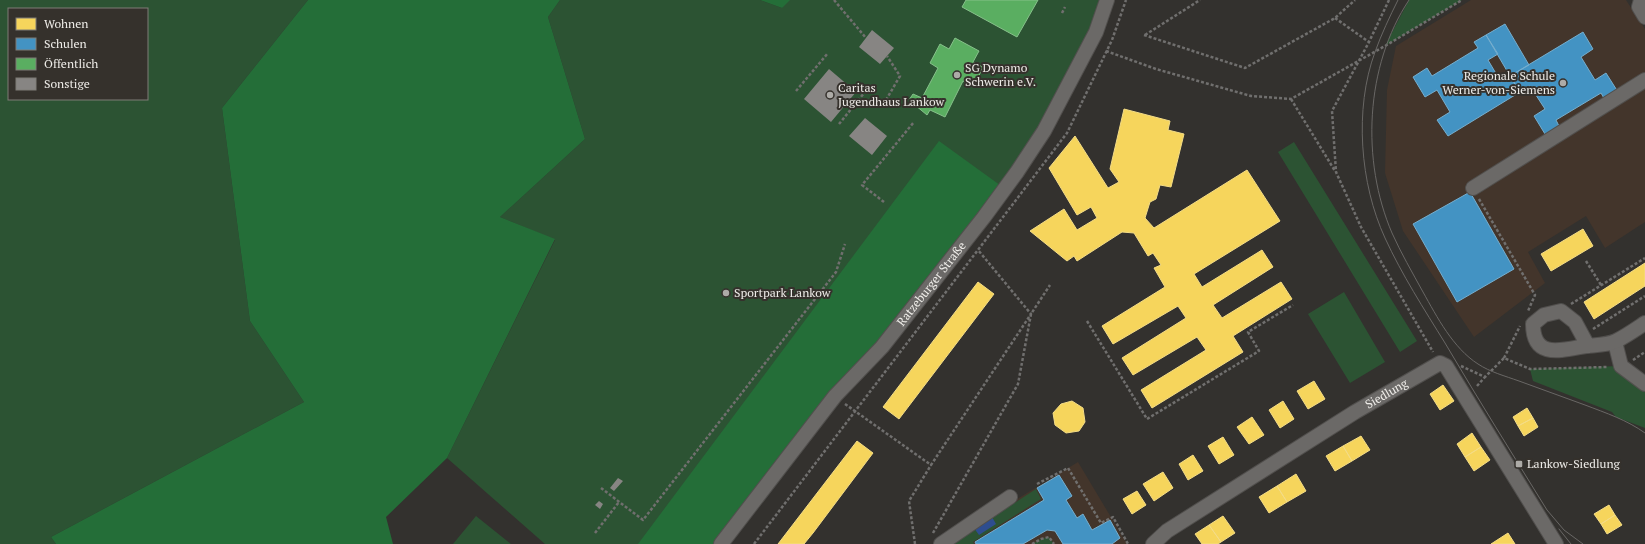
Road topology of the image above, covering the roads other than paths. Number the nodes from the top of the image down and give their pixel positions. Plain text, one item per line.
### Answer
1 (1107, 0) edge
2 (1641, 0) edge
3 (1645, 17) edge
4 (1645, 80) edge
5 (1473, 188) road end
6 (1645, 323) edge
7 (1585, 340) junction
8 (1615, 342) junction
9 (1645, 384) edge
10 (1010, 497) dead end
11 (936, 541) edge
12 (721, 544) edge
13 (1153, 544) edge
14 (1555, 544) edge

1 - 12 street, Ratzeburger Straße
2 - 3 street
4 - 5 street
6 - 8 street
7 - 7 street
7 - 8 street
8 - 9 street
10 - 11 street
13 - 14 street, Siedlung

